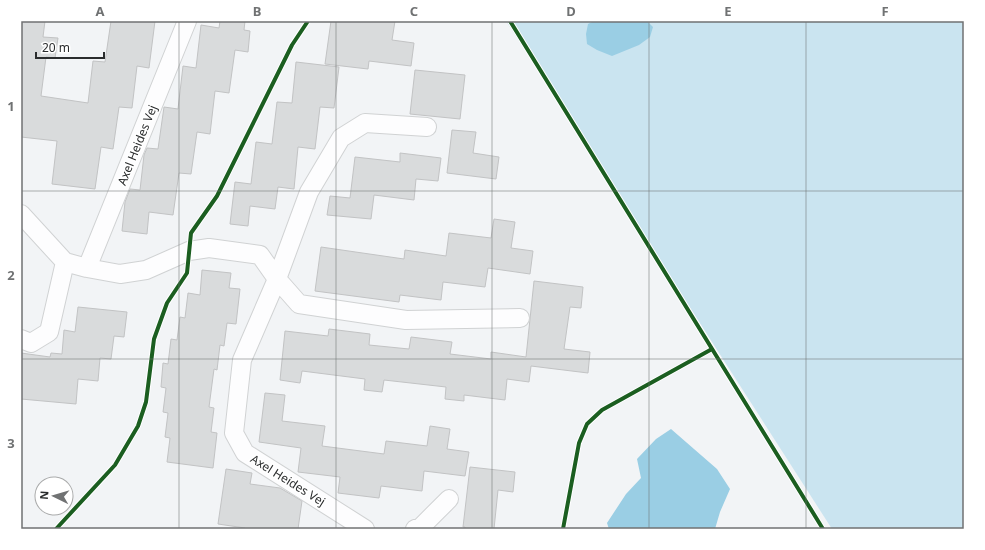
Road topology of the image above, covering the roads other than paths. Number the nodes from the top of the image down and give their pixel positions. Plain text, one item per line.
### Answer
1 (187, 21) edge
2 (427, 127) dead end
3 (21, 214) edge
4 (66, 262) junction
5 (87, 268) junction
6 (276, 279) junction
7 (520, 318) dead end
8 (21, 339) edge
9 (449, 499) dead end
10 (365, 529) edge
11 (415, 529) edge

1 - 5 street, Axel Heides Vej
2 - 6 street, Axel Heides Vej
3 - 4 street
4 - 5 street
4 - 8 street
5 - 6 street
6 - 7 street
6 - 10 street, Axel Heides Vej
9 - 11 street

